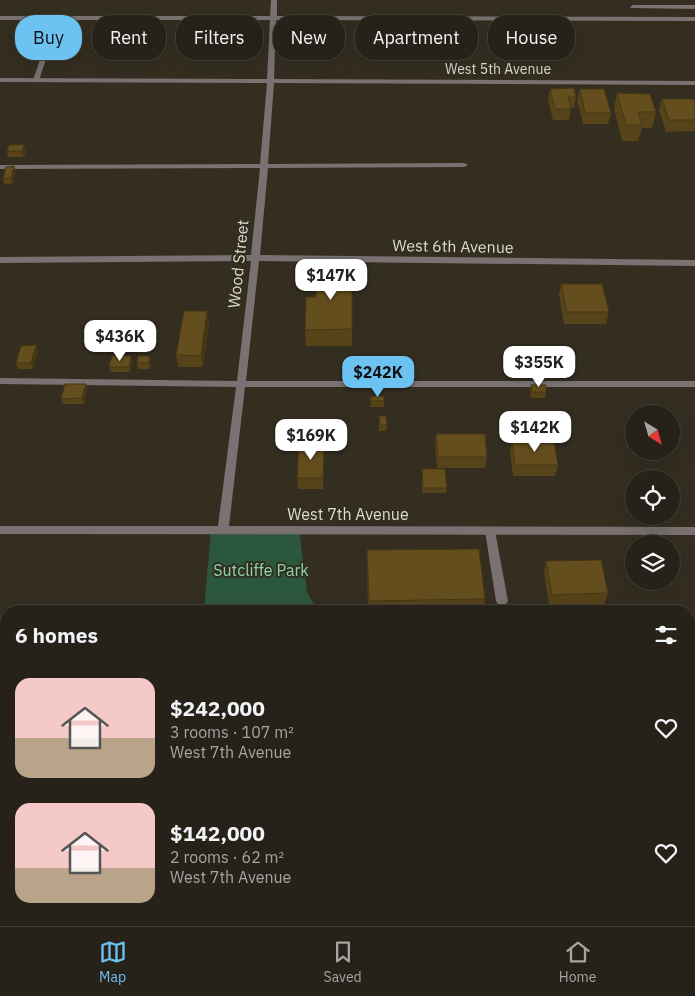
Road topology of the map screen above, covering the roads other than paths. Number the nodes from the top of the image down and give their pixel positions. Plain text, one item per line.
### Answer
1 (274, 0) edge
2 (638, 0) edge
3 (634, 7) dead end
4 (646, 7) junction
5 (695, 7) edge
6 (273, 15) edge
7 (0, 18) edge
8 (15, 18) edge
9 (82, 18) edge
10 (273, 18) joint
11 (345, 18) edge
12 (695, 19) edge
13 (43, 60) edge
14 (0, 80) edge
15 (36, 80) junction
16 (272, 80) junction
17 (695, 83) edge
18 (464, 165) dead end
19 (263, 166) junction
20 (0, 167) edge
21 (254, 258) junction
22 (0, 260) edge
23 (695, 263) edge
24 (0, 381) edge
25 (240, 384) junction
26 (695, 384) edge
27 (0, 530) edge
28 (224, 530) junction
29 (490, 531) junction
30 (695, 531) edge
31 (502, 601) dead end

1 - 6 street, Wood Street
2 - 4 street
3 - 4 street
4 - 5 street
7 - 8 street
9 - 10 street
10 - 16 street, Wood Street
11 - 12 street
13 - 15 street
14 - 15 street, West 5th Avenue
15 - 16 street, West 5th Avenue
16 - 17 street, West 5th Avenue
16 - 19 street, Wood Street
18 - 19 street
19 - 20 street
19 - 21 street, Wood Street
21 - 22 street, West 6th Avenue
21 - 23 street, West 6th Avenue
21 - 25 street, Wood Street
24 - 25 street
25 - 26 street
25 - 28 street, Wood Street
27 - 28 street, West 7th Avenue
28 - 29 street, West 7th Avenue
29 - 30 street, West 7th Avenue
29 - 31 street

